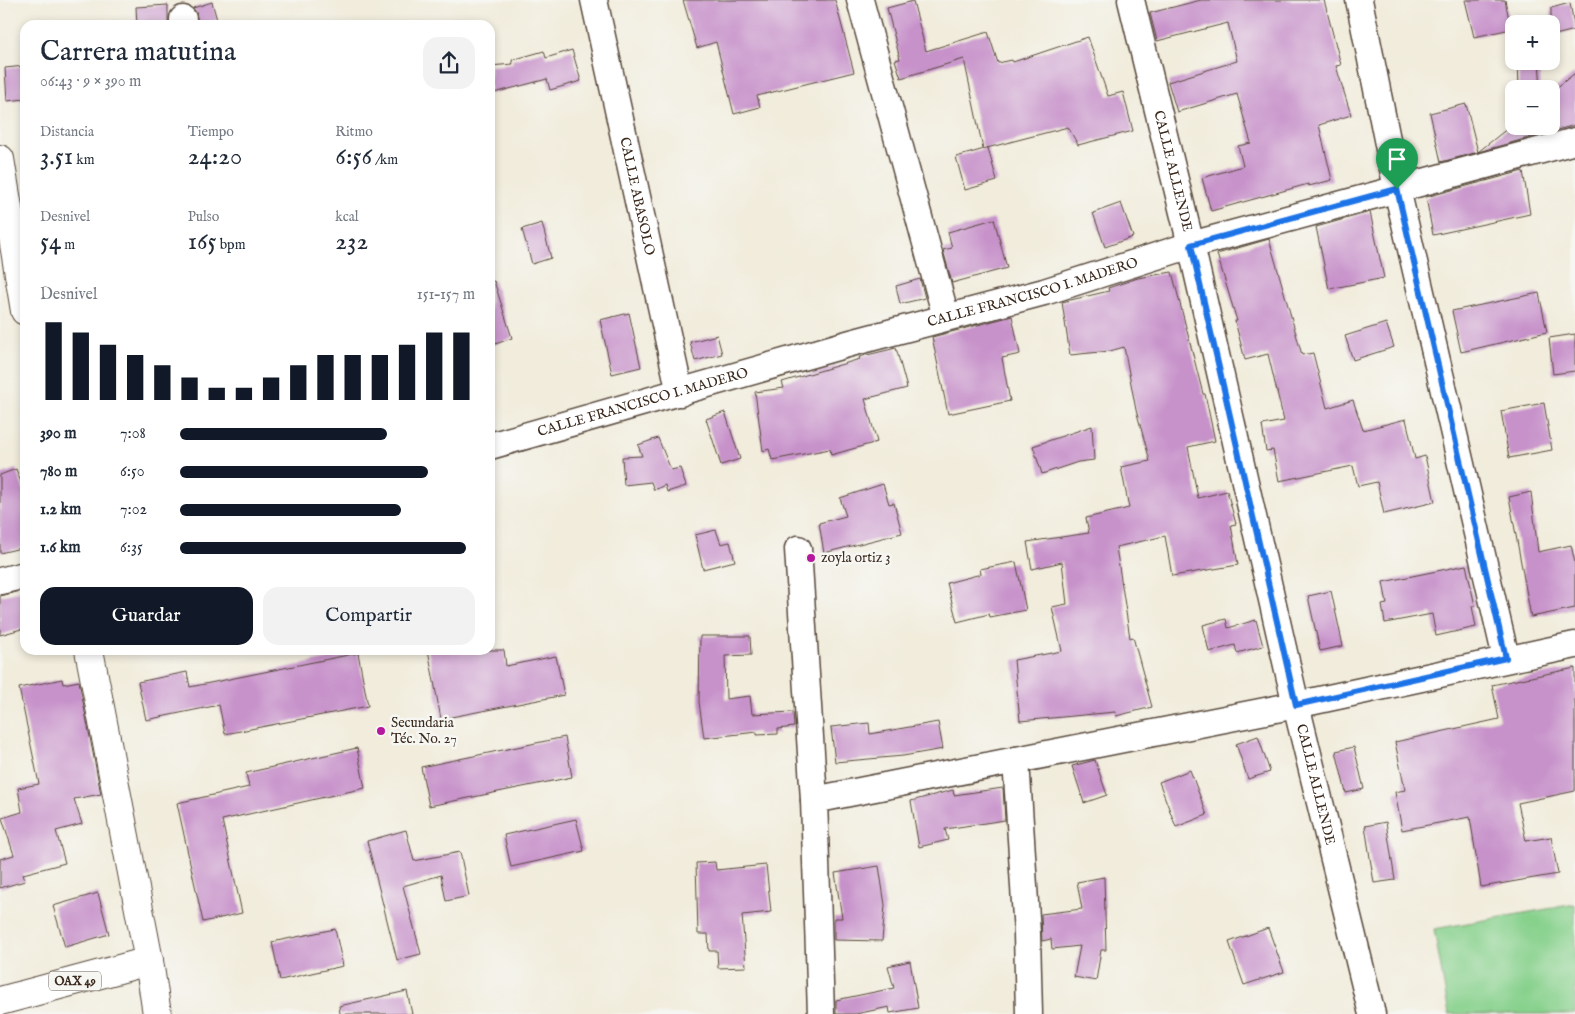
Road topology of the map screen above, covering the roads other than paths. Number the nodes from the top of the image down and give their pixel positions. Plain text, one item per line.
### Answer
1 (594, 0) edge
2 (860, 0) edge
3 (1131, 0) edge
4 (1359, 0) edge
5 (1575, 141) edge
6 (0, 159) edge
7 (1397, 189) junction
8 (6, 231) edge
9 (1191, 245) junction
10 (20, 290) edge
11 (946, 317) junction
12 (680, 393) junction
13 (495, 445) edge
14 (798, 549) dead end
15 (20, 576) edge
16 (0, 581) edge
17 (1575, 645) edge
18 (90, 655) edge
19 (1506, 658) junction
20 (1296, 705) junction
21 (1016, 760) junction
22 (814, 800) junction
23 (149, 961) junction
24 (0, 1001) edge
25 (157, 1014) edge
26 (822, 1014) edge
27 (1029, 1014) edge
28 (1372, 1014) edge

1 - 12 street, CALLE ABASOLO
2 - 11 street
3 - 9 street, CALLE ALLENDE
4 - 7 street
5 - 7 street, CALLE FRANCISCO I. MADERO
6 - 8 street
7 - 9 street, CALLE FRANCISCO I. MADERO
7 - 19 street
8 - 10 street
9 - 11 street, CALLE FRANCISCO I. MADERO
9 - 20 street, CALLE ALLENDE
11 - 12 street, CALLE FRANCISCO I. MADERO
12 - 13 street, CALLE FRANCISCO I. MADERO
14 - 22 street
15 - 16 street
17 - 19 street
18 - 23 street
19 - 20 street
20 - 21 street
20 - 28 street, CALLE ALLENDE
21 - 22 street
21 - 27 street
22 - 26 street
23 - 24 street, OAX 49
23 - 25 street

